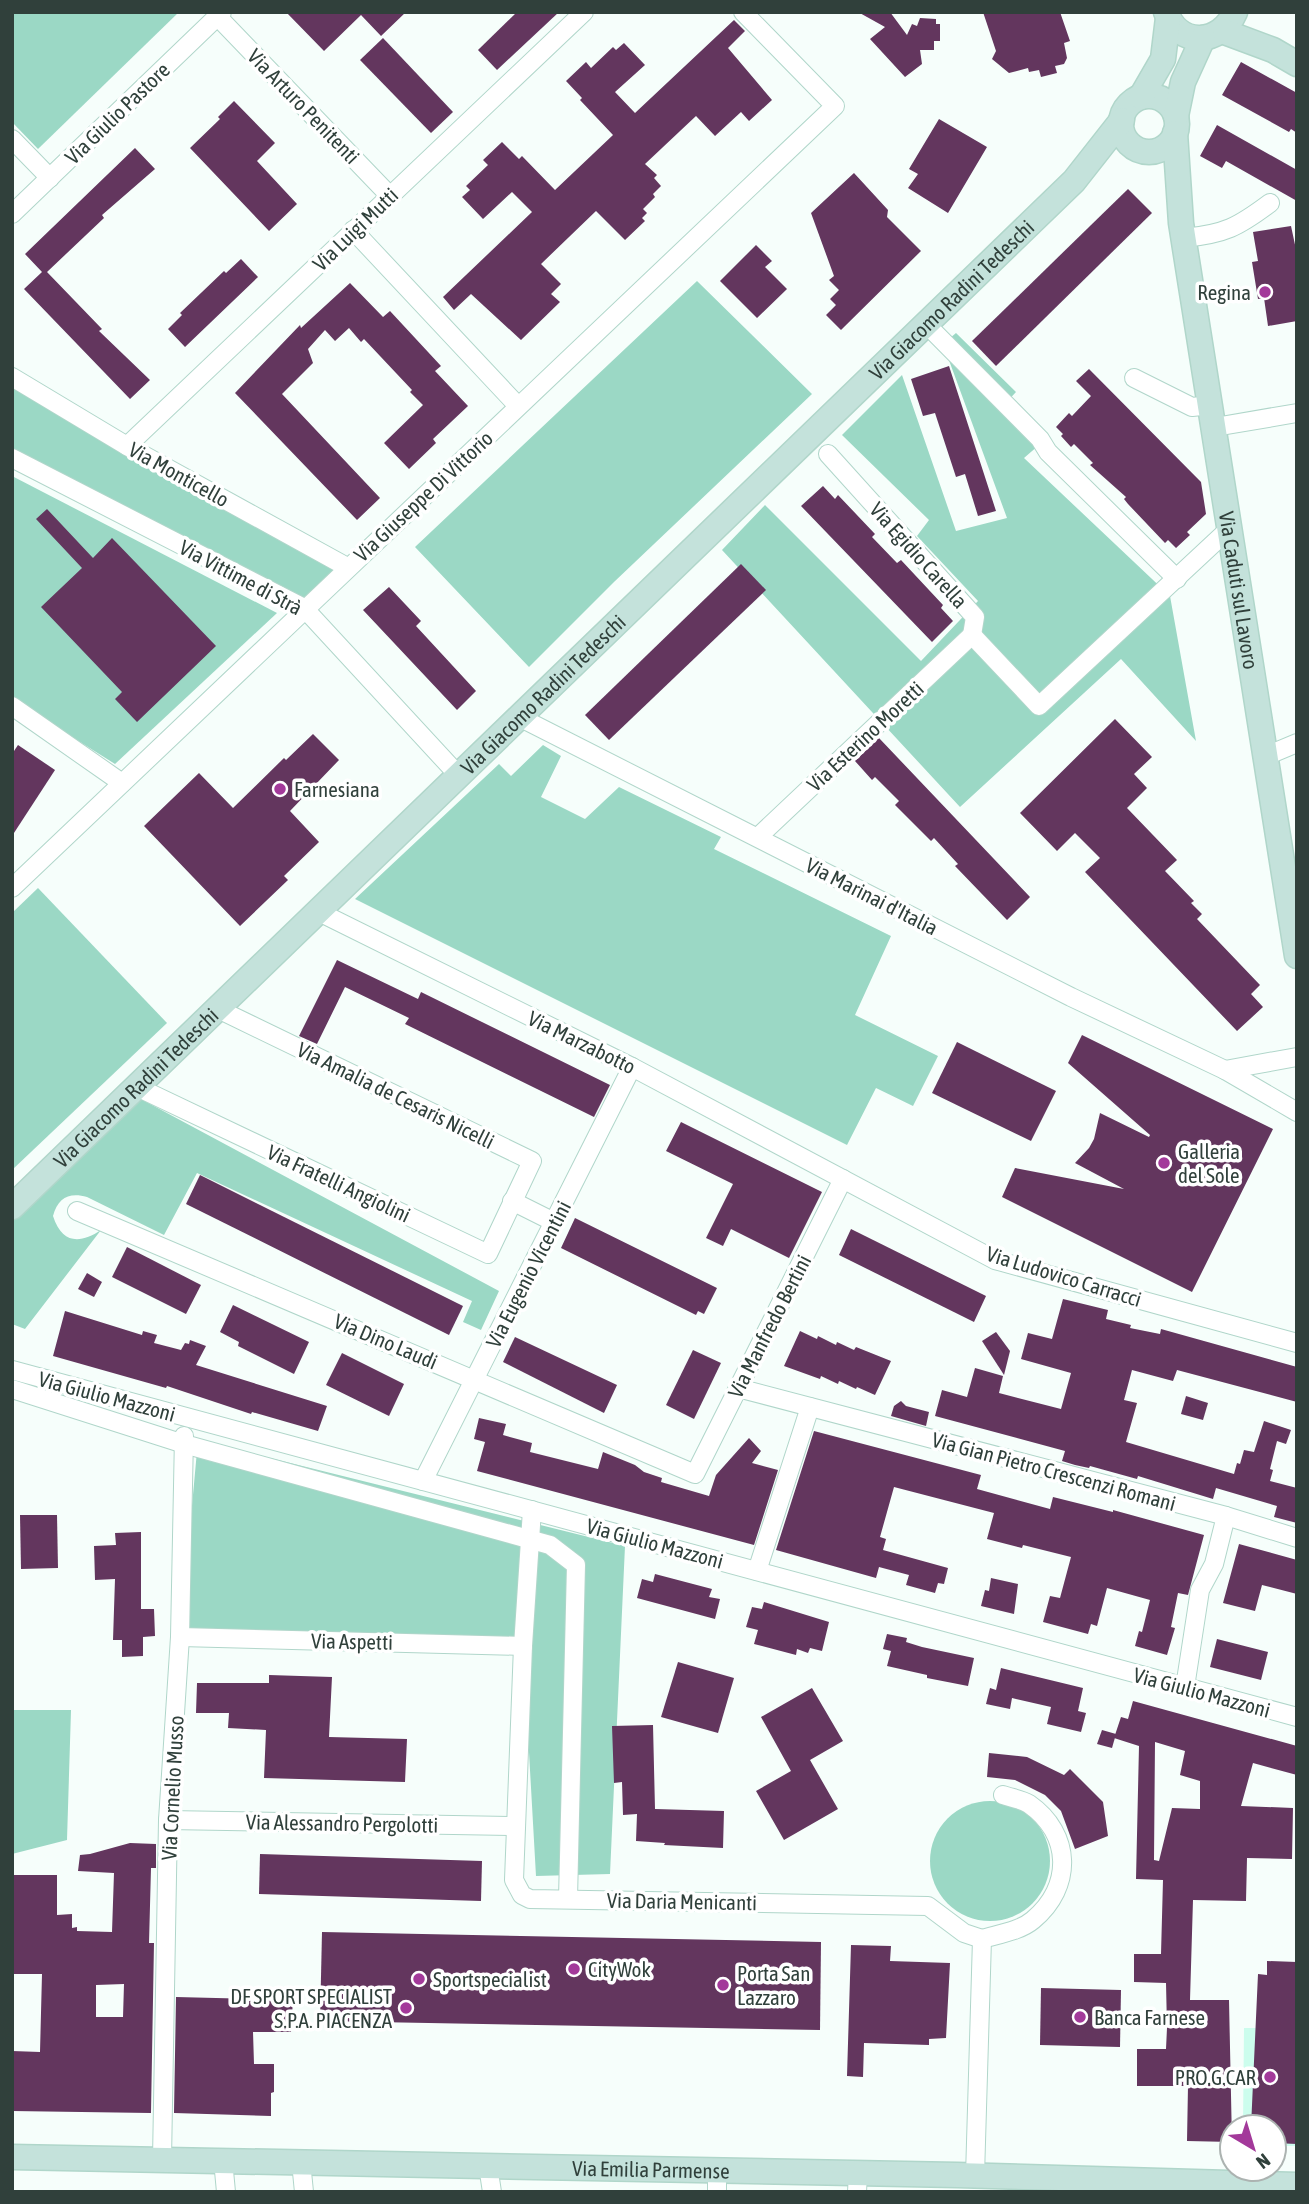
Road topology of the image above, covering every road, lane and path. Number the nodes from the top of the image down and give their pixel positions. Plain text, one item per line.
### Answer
1 (583, 12) edge
2 (743, 12) edge
3 (220, 15) edge
4 (1167, 15) edge
5 (1224, 23) edge
6 (1297, 64) edge
7 (1140, 97) junction
8 (1122, 120) junction
9 (1176, 125) junction
10 (12, 139) edge
11 (1143, 151) junction
12 (50, 178) junction
13 (1074, 181) junction
14 (390, 195) junction
15 (1270, 203) dead end
16 (12, 214) edge
17 (353, 230) junction
18 (1183, 230) junction
19 (926, 323) junction
20 (12, 377) edge
21 (1134, 378) dead end
22 (518, 406) junction
23 (1297, 413) edge
24 (1213, 416) junction
25 (127, 446) junction
26 (828, 454) dead end
27 (12, 458) edge
28 (1229, 529) junction
29 (347, 567) junction
30 (1177, 579) junction
31 (304, 608) junction
32 (972, 635) junction
33 (12, 706) edge
34 (521, 718) junction
35 (1297, 743) edge
36 (1266, 756) junction
37 (460, 776) junction
38 (121, 783) junction
39 (758, 837) junction
40 (12, 888) edge
41 (319, 912) junction
42 (1297, 956) edge
43 (218, 1009) junction
44 (1297, 1057) edge
45 (632, 1067) junction
46 (1225, 1070) junction
47 (137, 1087) junction
48 (1297, 1112) edge
49 (843, 1179) junction
50 (512, 1201) junction
51 (12, 1207) edge
52 (77, 1211) dead end
53 (554, 1222) junction
54 (1297, 1343) edge
55 (12, 1370) edge
56 (475, 1379) junction
57 (738, 1388) junction
58 (12, 1389) edge
59 (810, 1407) junction
60 (185, 1416) junction
61 (184, 1444) junction
62 (695, 1474) joint
63 (423, 1481) junction
64 (532, 1510) junction
65 (1226, 1516) junction
66 (1297, 1538) edge
67 (529, 1540) junction
68 (757, 1571) junction
69 (180, 1637) junction
70 (523, 1646) junction
71 (1185, 1687) junction
72 (1297, 1717) edge
73 (1003, 1795) dead end
74 (168, 1820) junction
75 (516, 1826) junction
76 (568, 1899) junction
77 (982, 1939) junction
78 (12, 2157) edge
79 (162, 2160) junction
80 (223, 2160) junction
81 (301, 2162) junction
82 (488, 2166) junction
83 (717, 2181) edge
84 (857, 2182) edge
85 (985, 2182) edge
86 (1294, 2187) edge
87 (226, 2192) edge
88 (303, 2192) edge
89 (492, 2192) edge

1 - 14 street, Via Luigi Mutti
2 - 22 street, Via Giuseppe Di Vittorio
3 - 12 street, Via Giulio Pastore
3 - 14 street, Via Arturo Penitenti
4 - 5 main road
4 - 7 main road
5 - 6 main road
5 - 9 main road, Via Caduti sul Lavoro
7 - 8 main road
7 - 9 main road
8 - 11 main road
8 - 13 main road, Via Giacomo Radini Tedeschi
9 - 11 main road
9 - 18 main road, Via Caduti sul Lavoro
10 - 12 street
11 - 13 main road, Via Giacomo Radini Tedeschi
11 - 18 main road, Via Caduti sul Lavoro
12 - 16 street, Via Giulio Pastore
13 - 19 main road, Via Giacomo Radini Tedeschi
14 - 17 street, Via Luigi Mutti
15 - 18 street
17 - 22 street
17 - 25 street, Via Luigi Mutti
18 - 24 main road, Via Caduti sul Lavoro
19 - 30 street
19 - 34 main road, Via Giacomo Radini Tedeschi
20 - 25 street, Via Monticello
21 - 24 street
22 - 29 street, Via Giuseppe Di Vittorio
23 - 24 street
24 - 28 main road, Via Caduti sul Lavoro
25 - 29 street, Via Monticello
26 - 32 street, Via Egidio Carella
27 - 31 street, Via Vittime di Strà
28 - 30 street, Via Egidio Carella
28 - 36 main road, Via Caduti sul Lavoro
29 - 31 street, Via Giuseppe Di Vittorio
30 - 32 street, Via Egidio Carella
31 - 37 street, Via Vittime di Strà
31 - 38 street, Via Giuseppe Di Vittorio
32 - 39 street, Via Esterino Moretti
33 - 38 street
34 - 37 main road, Via Giacomo Radini Tedeschi
34 - 39 street, Via Marinai d'Italia
35 - 36 street
36 - 42 main road, Via Caduti sul Lavoro
37 - 41 main road, Via Giacomo Radini Tedeschi
38 - 40 street, Via Giuseppe Di Vittorio
39 - 46 street, Via Marinai d'Italia
41 - 43 main road, Via Giacomo Radini Tedeschi
41 - 45 street, Via Marzabotto
43 - 47 main road, Via Giacomo Radini Tedeschi
43 - 50 street, Via Amalia de Cesaris Nicelli
44 - 46 street
45 - 49 street, Via Marzabotto
45 - 53 street, Via Eugenio Vicentini
46 - 48 street, Via Marinai d'Italia
47 - 50 street, Via Fratelli Angiolini
47 - 51 main road, Via Giacomo Radini Tedeschi
49 - 54 street, Via Ludovico Carracci
49 - 57 street, Via Manfredo Bertini
50 - 53 street
52 - 56 street, Via Dino Laudi
53 - 56 street, Via Eugenio Vicentini
55 - 60 street, Via Giulio Mazzoni
56 - 62 street, Via Dino Laudi
56 - 63 street, Via Eugenio Vicentini
57 - 59 street, Via Gian Pietro Crescenzi Romani
57 - 62 street, Via Manfredo Bertini
58 - 61 street
59 - 65 street, Via Gian Pietro Crescenzi Romani
59 - 68 street
60 - 61 street, Via Cornelio Musso
60 - 63 street, Via Giulio Mazzoni
61 - 67 street
61 - 69 street, Via Cornelio Musso
63 - 64 street, Via Giulio Mazzoni
64 - 67 street, Via Daria Menicanti
64 - 68 street, Via Giulio Mazzoni
65 - 66 street, Via Gian Pietro Crescenzi Romani
65 - 71 street
67 - 70 street, Via Daria Menicanti
67 - 76 street
68 - 71 street, Via Giulio Mazzoni
69 - 70 street, Via Aspetti
69 - 74 street, Via Cornelio Musso
70 - 75 street, Via Daria Menicanti
71 - 72 street, Via Giulio Mazzoni
73 - 77 street
74 - 75 street, Via Alessandro Pergolotti
74 - 79 street, Via Cornelio Musso
75 - 76 street, Via Daria Menicanti
76 - 77 street, Via Daria Menicanti
77 - 85 street
78 - 79 main road, Via Emilia Parmense
79 - 80 main road, Via Emilia Parmense
80 - 81 main road, Via Emilia Parmense
80 - 87 street
81 - 82 main road, Via Emilia Parmense
81 - 88 street
82 - 83 main road, Via Emilia Parmense
82 - 89 street
83 - 84 main road, Via Emilia Parmense
84 - 85 main road, Via Emilia Parmense
85 - 86 main road, Via Emilia Parmense

